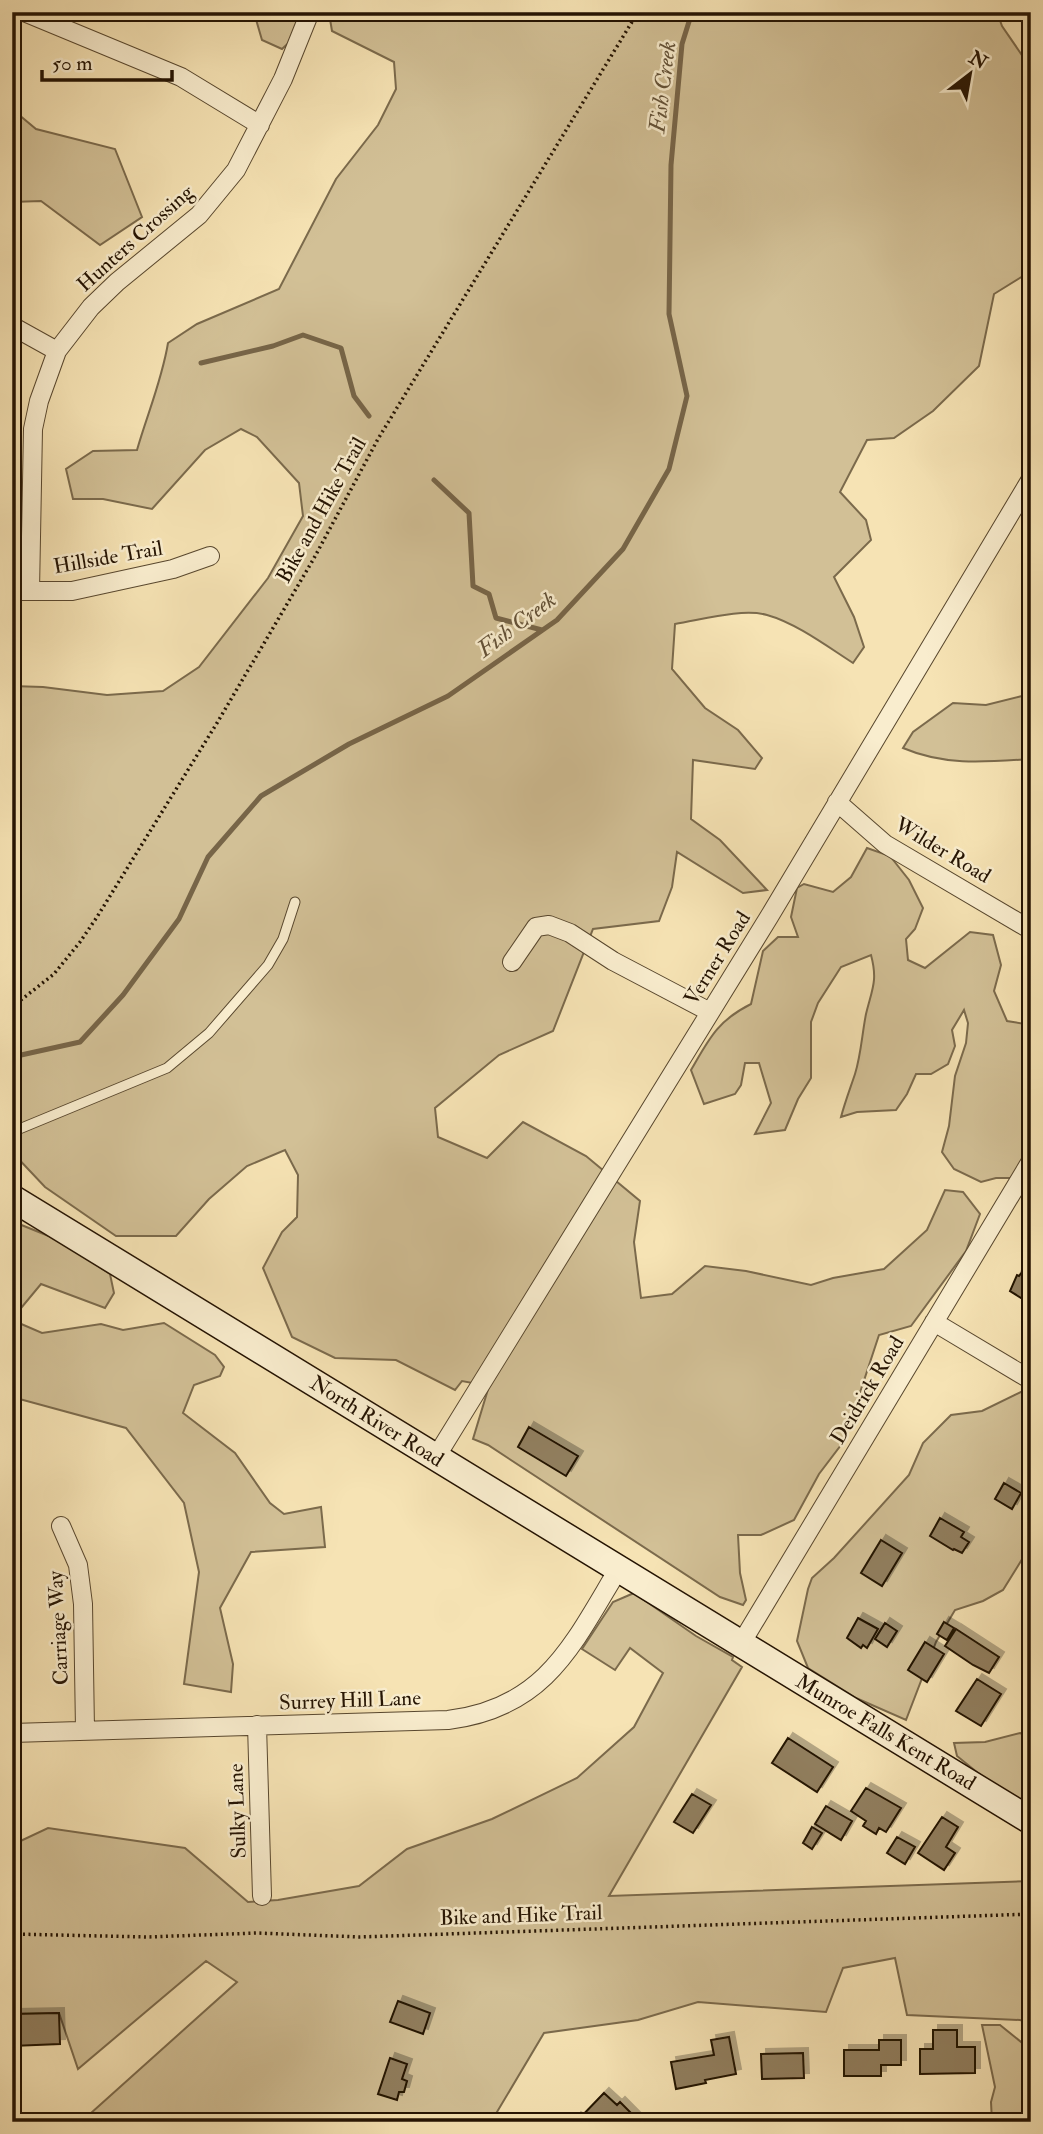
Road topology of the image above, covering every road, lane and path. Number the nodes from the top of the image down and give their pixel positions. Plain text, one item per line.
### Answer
1 (24, 12) edge
2 (310, 12) edge
3 (638, 12) edge
4 (260, 125) junction
5 (12, 326) edge
6 (57, 351) junction
7 (1031, 479) edge
8 (210, 556) dead end
9 (21, 591) edge
10 (837, 802) junction
11 (295, 902) dead end
12 (1031, 930) edge
13 (512, 962) dead end
14 (12, 1007) edge
15 (710, 1012) junction
16 (12, 1132) edge
17 (1031, 1161) edge
18 (12, 1198) edge
19 (934, 1322) junction
20 (1031, 1380) edge
21 (436, 1457) junction
22 (61, 1526) dead end
23 (619, 1568) junction
24 (742, 1642) junction
25 (257, 1725) junction
26 (85, 1730) junction
27 (12, 1732) edge
28 (1031, 1821) edge
29 (262, 1896) dead end
30 (1031, 1914) edge
31 (12, 1934) edge

1 - 4 street
2 - 4 street, Hunters Crossing
3 - 14 path, Bike and Hike Trail
4 - 6 street, Hunters Crossing
5 - 6 street
6 - 9 street, Hunters Crossing
7 - 10 street, Verner Road
8 - 9 street, Hillside Trail
10 - 12 street, Wilder Road
10 - 15 street, Verner Road
11 - 16 lane
13 - 15 street
15 - 21 street, Verner Road
17 - 19 street, Deidrick Road
18 - 21 street, North River Road
19 - 20 street
19 - 24 street, Deidrick Road
21 - 23 street, North River Road
22 - 26 street, Carriage Way
23 - 24 street, North River Road
23 - 25 street, Surrey Hill Lane
24 - 28 street, Munroe Falls Kent Road
25 - 26 street, Surrey Hill Lane
25 - 29 street, Sulky Lane
26 - 27 street, Surrey Hill Lane
30 - 31 path, Bike and Hike Trail

